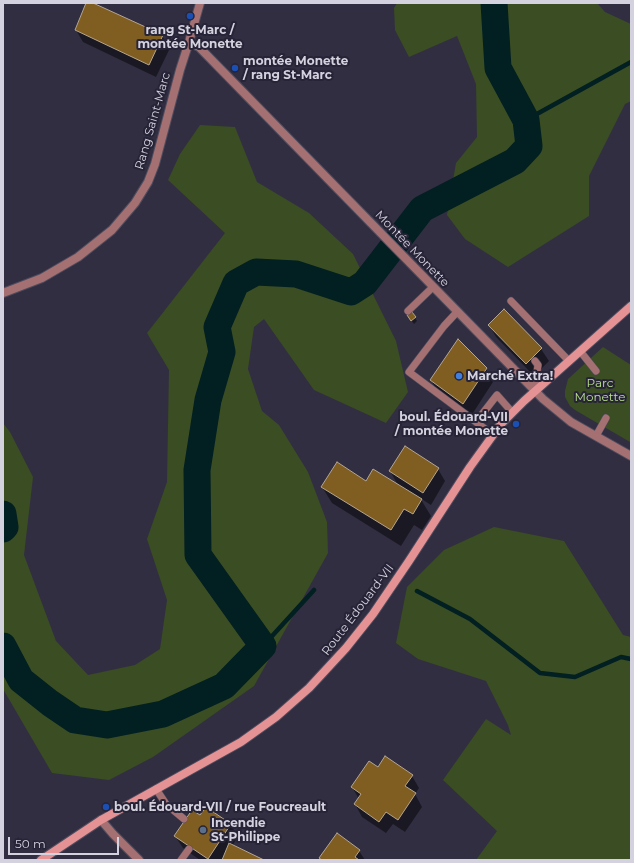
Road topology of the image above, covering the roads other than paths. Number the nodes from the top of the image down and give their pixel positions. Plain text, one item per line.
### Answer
1 (200, 3) edge
2 (189, 42) junction
3 (433, 287) junction
4 (3, 293) edge
5 (511, 301) dead end
6 (631, 306) edge
7 (408, 311) dead end
8 (457, 312) junction
9 (580, 351) junction
10 (535, 361) dead end
11 (570, 361) junction
12 (596, 371) dead end
13 (534, 392) junction
14 (512, 412) junction
15 (606, 418) dead end
16 (476, 422) junction
17 (493, 435) junction
18 (596, 436) junction
19 (631, 456) edge
20 (156, 789) junction
21 (184, 819) dead end
22 (101, 820) junction
23 (189, 849) dead end
24 (41, 860) edge
25 (139, 860) edge
26 (181, 860) edge

1 - 2 street, Rang Saint-Marc
2 - 3 street, Montée Monette
2 - 4 street, Rang Saint-Marc
3 - 7 lane
3 - 8 street, Montée Monette
5 - 11 lane
6 - 9 main road, Route Édouard-VII
8 - 13 street, Montée Monette
8 - 16 lane
9 - 11 main road, Route Édouard-VII
9 - 12 lane
10 - 13 lane
11 - 13 main road, Route Édouard-VII
13 - 14 main road, Route Édouard-VII
13 - 18 street, Montée Monette
14 - 16 lane
14 - 17 main road, Route Édouard-VII
15 - 18 lane
16 - 17 lane
17 - 20 main road, Route Édouard-VII
18 - 19 street, Montée Monette
20 - 21 lane
20 - 22 main road, Route Édouard-VII
22 - 24 main road, Route Édouard-VII
22 - 25 street
23 - 26 lane

